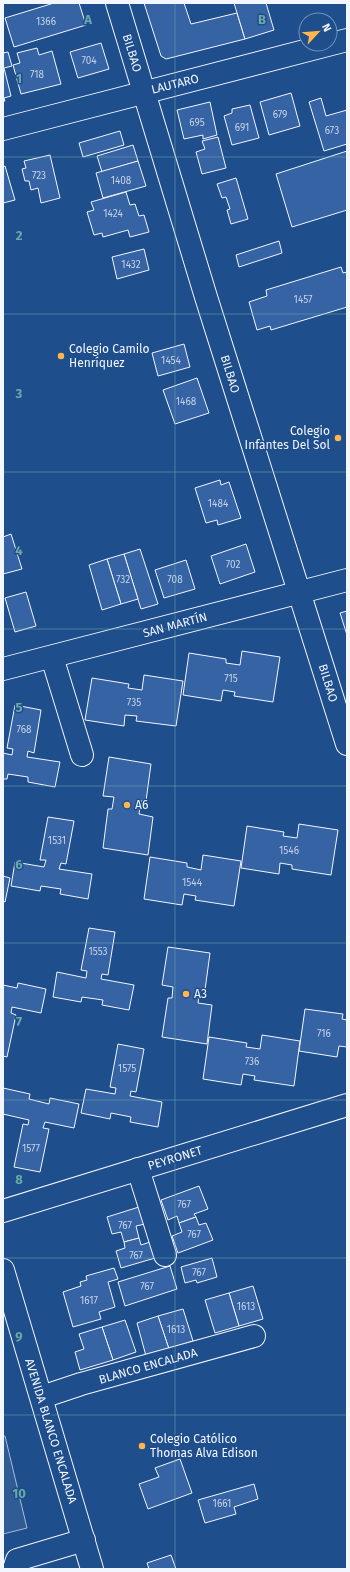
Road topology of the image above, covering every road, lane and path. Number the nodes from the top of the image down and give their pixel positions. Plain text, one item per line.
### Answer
1 (117, 3) edge
2 (347, 40) edge
3 (144, 92) junction
4 (3, 129) edge
5 (347, 580) edge
6 (299, 592) junction
7 (52, 657) junction
8 (3, 669) edge
9 (347, 744) edge
10 (82, 755) dead end
11 (347, 1105) edge
12 (138, 1169) junction
13 (3, 1212) edge
14 (165, 1255) dead end
15 (3, 1270) edge
16 (254, 1336) dead end
17 (42, 1398) junction
18 (84, 1540) junction
19 (14, 1569) edge
20 (92, 1569) edge

1 - 3 street, BILBAO
2 - 3 street, LAUTARO
3 - 4 street, LAUTARO
3 - 6 street, BILBAO
5 - 6 street, SAN MARTÍN
6 - 7 street, SAN MARTÍN
6 - 9 street, BILBAO
7 - 8 street, SAN MARTÍN
7 - 10 street
11 - 12 street, PEYRONET
12 - 13 street, PEYRONET
12 - 14 street
15 - 17 street, AVENIDA BLANCO ENCALADA
16 - 17 street, BLANCO ENCALADA
17 - 18 street, AVENIDA BLANCO ENCALADA
18 - 19 street
18 - 20 street, AVENIDA BLANCO ENCALADA

